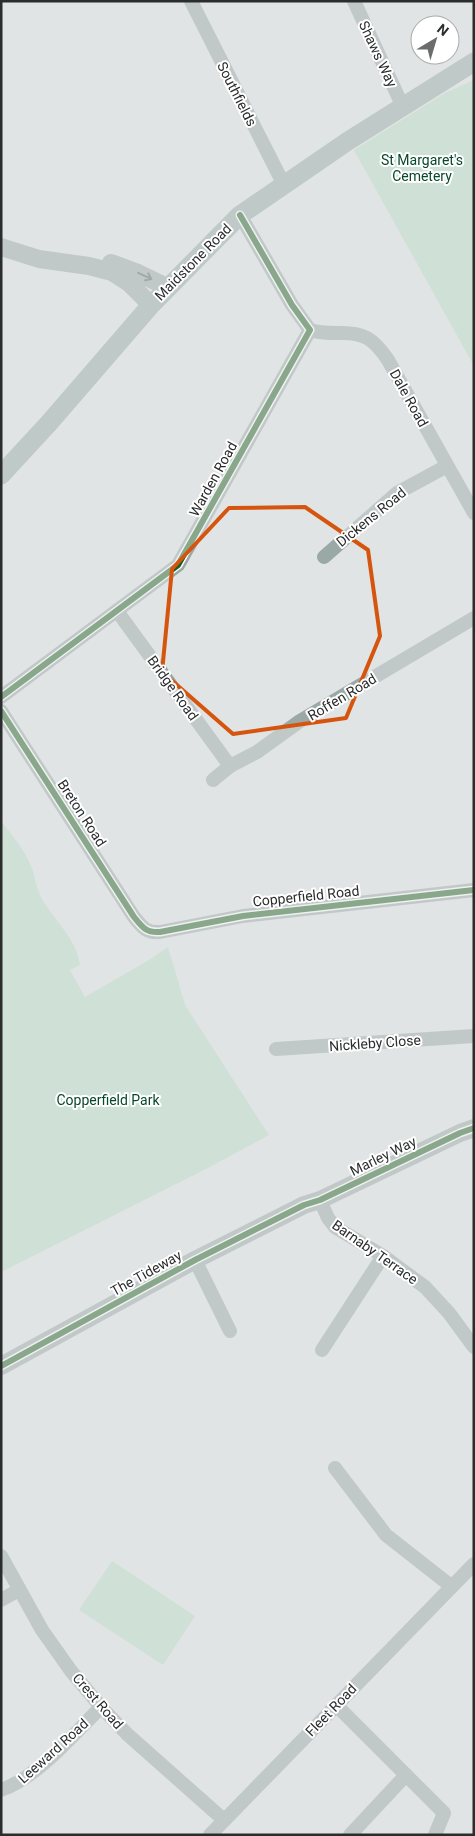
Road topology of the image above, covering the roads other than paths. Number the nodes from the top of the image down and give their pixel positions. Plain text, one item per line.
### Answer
1 (191, 1) edge
2 (354, 1) edge
3 (474, 62) edge
4 (403, 107) junction
5 (284, 185) junction
6 (240, 215) junction
7 (1, 246) edge
8 (89, 266) junction
9 (167, 287) junction
10 (151, 305) junction
11 (310, 330) junction
12 (447, 466) junction
13 (1, 475) edge
14 (474, 513) edge
15 (324, 558) dead end
16 (117, 611) junction
17 (474, 618) edge
18 (1, 697) edge
19 (1, 711) edge
20 (230, 766) junction
21 (214, 780) dead end
22 (474, 890) edge
23 (142, 928) joint
24 (474, 1036) edge
25 (276, 1049) dead end
26 (474, 1128) edge
27 (312, 1202) junction
28 (383, 1256) junction
29 (195, 1260) junction
30 (230, 1331) dead end
31 (474, 1347) edge
32 (322, 1350) dead end
33 (1, 1366) edge
34 (335, 1468) dead end
35 (1, 1556) edge
36 (474, 1564) edge
37 (451, 1586) junction
38 (19, 1590) junction
39 (1, 1600) edge
40 (336, 1705) junction
41 (101, 1707) junction
42 (406, 1775) junction
43 (1, 1790) edge
44 (224, 1820) junction
45 (210, 1835) edge
46 (350, 1835) edge
47 (435, 1835) edge

1 - 5 street, Southfields
2 - 4 street, Shaws Way
3 - 4 main road, Maidstone Road
4 - 5 main road, Maidstone Road
5 - 6 main road, Maidstone Road
6 - 9 main road, Maidstone Road
6 - 11 street
7 - 8 street
8 -> 9 street
8 - 10 street
9 - 10 main road, Maidstone Road
10 - 13 main road, Maidstone Road
11 - 12 street, Dale Road
11 - 16 street, Warden Road
12 - 14 street, Dale Road
12 - 15 street, Dickens Road
16 - 18 street, Warden Road
16 - 20 street, Bridge Road
17 - 20 street, Roffen Road
19 - 23 street, Breton Road
20 - 21 street, Roffen Road
22 - 23 street, Copperfield Road
24 - 25 street, Nickleby Close
26 - 27 street, Marley Way
27 - 28 street, Barnaby Terrace
27 - 29 street, The Tideway
28 - 31 street, Barnaby Terrace
28 - 32 street
29 - 30 street
29 - 33 street, The Tideway
34 - 37 street
35 - 38 street, Crest Road
36 - 37 street, Fleet Road
37 - 40 street, Fleet Road
38 - 39 street
38 - 41 street, Crest Road
40 - 42 street
40 - 44 street, Fleet Road
41 - 43 street, Leeward Road
41 - 44 street, Crest Road
42 - 46 street
42 - 47 street
44 - 45 street, Fleet Road

